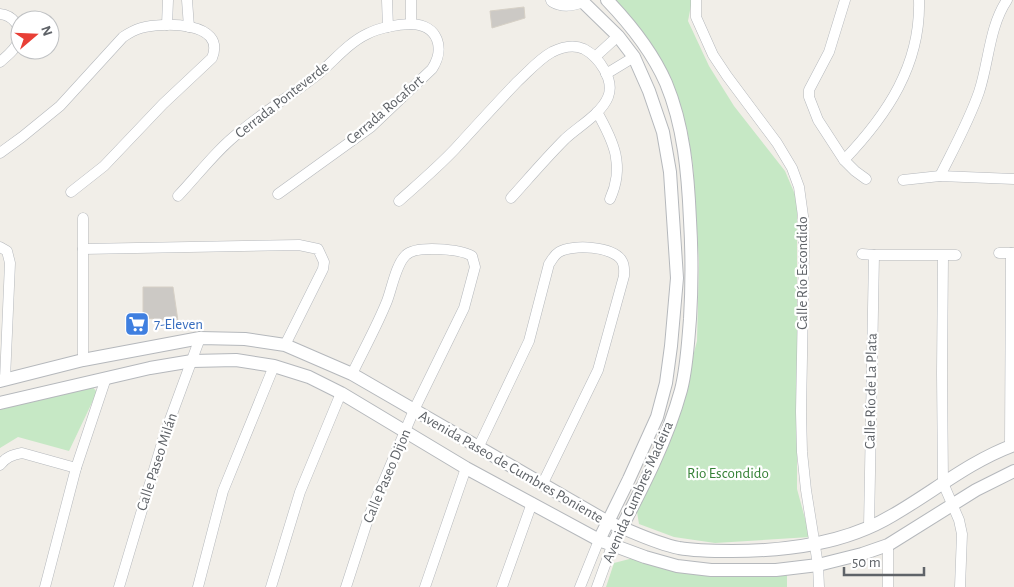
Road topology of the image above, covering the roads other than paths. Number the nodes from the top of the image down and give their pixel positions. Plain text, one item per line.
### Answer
1 (168, 0) edge
2 (187, 0) edge
3 (387, 0) edge
4 (411, 0) edge
5 (553, 0) edge
6 (582, 0) edge
7 (607, 0) edge
8 (696, 0) edge
9 (845, 0) edge
10 (919, 0) edge
11 (1006, 0) edge
12 (0, 14) edge
13 (406, 25) junction
14 (167, 26) junction
15 (189, 27) junction
16 (388, 28) junction
17 (618, 36) junction
18 (634, 57) junction
19 (0, 62) edge
20 (601, 65) junction
21 (597, 112) junction
22 (0, 153) edge
23 (844, 160) junction
24 (940, 176) junction
25 (866, 179) dead end
26 (1014, 179) edge
27 (902, 180) dead end
28 (71, 192) dead end
29 (278, 194) dead end
30 (178, 196) dead end
31 (511, 198) dead end
32 (610, 199) dead end
33 (399, 201) dead end
34 (690, 206) junction
35 (673, 208) junction
36 (83, 218) dead end
37 (4, 249) edge
38 (84, 249) junction
39 (999, 253) dead end
40 (1012, 253) edge
41 (862, 254) dead end
42 (874, 255) junction
43 (956, 255) dead end
44 (943, 256) junction
45 (677, 278) junction
46 (693, 278) junction
47 (200, 338) junction
48 (284, 345) junction
49 (83, 360) junction
50 (192, 360) junction
51 (274, 366) junction
52 (352, 374) junction
53 (106, 378) junction
54 (3, 380) edge
55 (341, 393) junction
56 (0, 404) edge
57 (414, 410) junction
58 (405, 432) junction
59 (1012, 446) edge
60 (478, 448) junction
61 (3, 462) edge
62 (76, 468) junction
63 (466, 468) junction
64 (1014, 471) edge
65 (943, 483) junction
66 (542, 485) junction
67 (532, 504) junction
68 (953, 504) junction
69 (608, 522) junction
70 (622, 527) junction
71 (869, 528) junction
72 (599, 540) junction
73 (815, 544) junction
74 (888, 545) junction
75 (612, 546) junction
76 (818, 565) junction
77 (45, 587) edge
78 (119, 587) edge
79 (198, 587) edge
80 (271, 587) edge
81 (346, 587) edge
82 (425, 587) edge
83 (502, 587) edge
84 (580, 587) edge
85 (597, 587) edge
86 (818, 587) edge
87 (888, 587) edge
88 (960, 587) edge

1 - 14 street
2 - 15 street
3 - 16 street
4 - 13 street
5 - 6 main road
6 - 17 street, Avenida Cumbres Madeira
7 - 34 street, Avenida Cumbres Madeira
8 - 73 street, Calle Río Escondido
9 - 23 street
10 - 23 street
11 - 24 street
12 - 19 street
13 - 16 street, Cerrada Ponteverde
13 - 29 street, Cerrada Rocafort
14 - 15 street
14 - 22 street
15 - 28 street
16 - 30 street, Cerrada Ponteverde
17 - 18 street, Avenida Cumbres Madeira
17 - 20 street
18 - 20 street
18 - 35 street, Avenida Cumbres Madeira
20 - 21 street
20 - 33 street
21 - 31 street
21 - 32 street
23 - 25 street
24 - 26 street
24 - 27 street
34 - 35 street
34 - 46 street, Avenida Cumbres Madeira
35 - 45 street, Avenida Cumbres Madeira
36 - 38 street
37 - 54 street
38 - 48 street
38 - 49 street
39 - 40 street
40 - 59 street
41 - 42 street
42 - 44 street
42 - 71 street, Calle Río de La Plata
43 - 44 street
44 - 65 street
45 - 46 street
45 - 69 street, Avenida Cumbres Madeira
46 - 70 street, Avenida Cumbres Madeira
47 - 48 street, Avenida Paseo de Cumbres Poniente
47 - 49 street, Avenida Paseo de Cumbres Poniente
47 - 50 street, Calle Paseo Milán
48 - 52 street, Avenida Paseo de Cumbres Poniente
49 - 54 street, Avenida Paseo de Cumbres Poniente
50 - 51 street, Avenida Paseo de Cumbres Poniente
50 - 53 street, Avenida Paseo de Cumbres Poniente
50 - 78 street, Calle Paseo Milán
51 - 55 street, Avenida Paseo de Cumbres Poniente
51 - 79 street
52 - 57 street, Avenida Paseo de Cumbres Poniente
52 - 57 street, Calle Paseo Dijon
53 - 56 street, Avenida Paseo de Cumbres Poniente
53 - 62 street
55 - 58 street, Avenida Paseo de Cumbres Poniente
55 - 80 street
57 - 58 street, Calle Paseo Dijon
57 - 60 street, Avenida Paseo de Cumbres Poniente
58 - 63 street, Avenida Paseo de Cumbres Poniente
58 - 81 street, Calle Paseo Dijon
59 - 65 street, Avenida Paseo de Cumbres Poniente
60 - 66 street, Avenida Paseo de Cumbres Poniente
60 - 66 street
61 - 62 street
62 - 77 street
63 - 67 street, Avenida Paseo de Cumbres Poniente
63 - 82 street
64 - 68 street, Avenida Paseo de Cumbres Poniente
65 - 68 street
65 - 71 street, Avenida Paseo de Cumbres Poniente
66 - 69 street, Avenida Paseo de Cumbres Poniente
67 - 72 street, Avenida Paseo de Cumbres Poniente
67 - 83 street
68 - 74 street, Avenida Paseo de Cumbres Poniente
68 - 88 street
69 - 70 street, Avenida Paseo de Cumbres Poniente
69 - 72 street, Avenida Cumbres Madeira
70 - 73 street, Avenida Paseo de Cumbres Poniente
70 - 75 street, Avenida Cumbres Madeira
71 - 73 street, Avenida Paseo de Cumbres Poniente
72 - 75 street, Avenida Paseo de Cumbres Poniente
72 - 84 street, Avenida Cumbres Madeira
73 - 76 street, Calle Río Escondido
74 - 76 street, Avenida Paseo de Cumbres Poniente
74 - 87 street
75 - 76 street, Avenida Paseo de Cumbres Poniente
75 - 85 street, Avenida Cumbres Madeira
76 - 86 street, Calle Río Escondido

